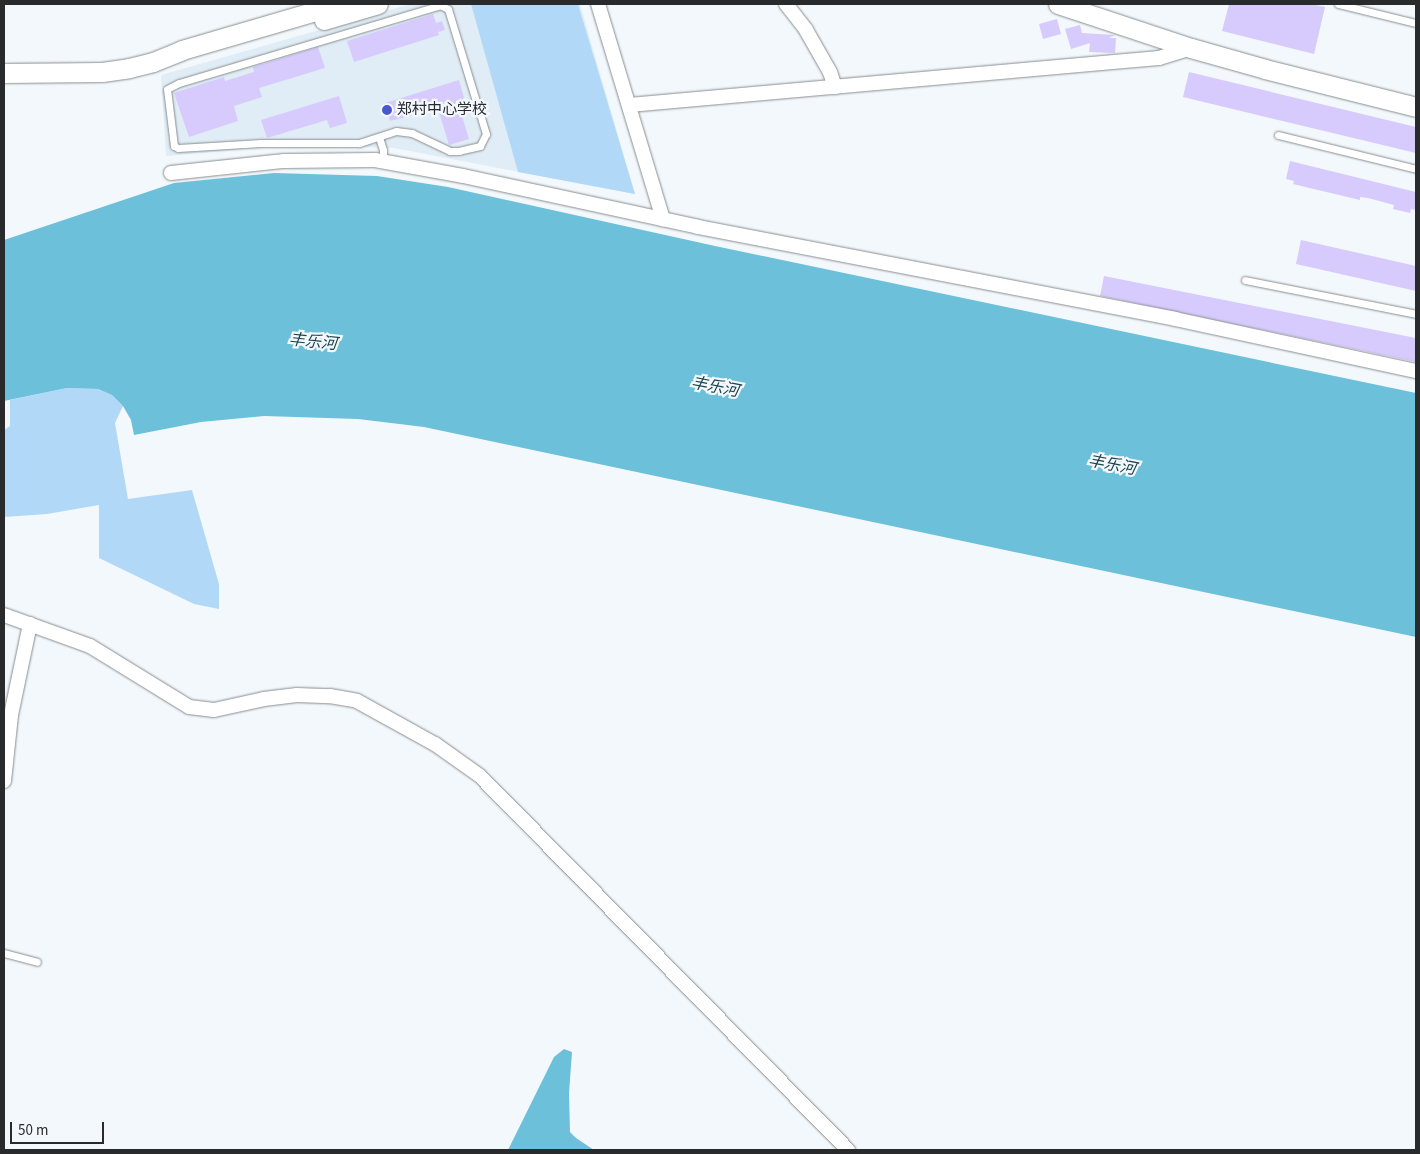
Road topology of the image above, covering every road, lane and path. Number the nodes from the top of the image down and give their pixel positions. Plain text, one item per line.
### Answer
1 (378, 4) edge
2 (598, 4) edge
3 (786, 4) edge
4 (1058, 4) edge
5 (1338, 4) edge
6 (335, 11) edge
7 (1416, 23) edge
8 (336, 36) junction
9 (1191, 48) junction
10 (4, 73) edge
11 (835, 87) junction
12 (629, 105) junction
13 (1416, 107) edge
14 (1278, 135) dead end
15 (379, 136) junction
16 (383, 162) junction
17 (1416, 169) edge
18 (171, 173) dead end
19 (663, 219) junction
20 (1245, 280) dead end
21 (1416, 314) edge
22 (1416, 371) edge
23 (4, 615) edge
24 (30, 624) junction
25 (4, 781) edge
26 (4, 953) edge
27 (37, 962) dead end
28 (848, 1150) edge

1 - 6 street
2 - 12 street
3 - 11 street
4 - 9 street
5 - 7 lane
6 - 8 lane
6 - 10 street
8 - 15 lane
8 - 15 lane
9 - 11 street
9 - 13 street
11 - 12 street
12 - 19 street
14 - 17 lane
15 - 16 lane
16 - 18 street
16 - 19 street
19 - 22 street
20 - 21 lane
23 - 24 street
24 - 25 street
24 - 28 street
26 - 27 lane

